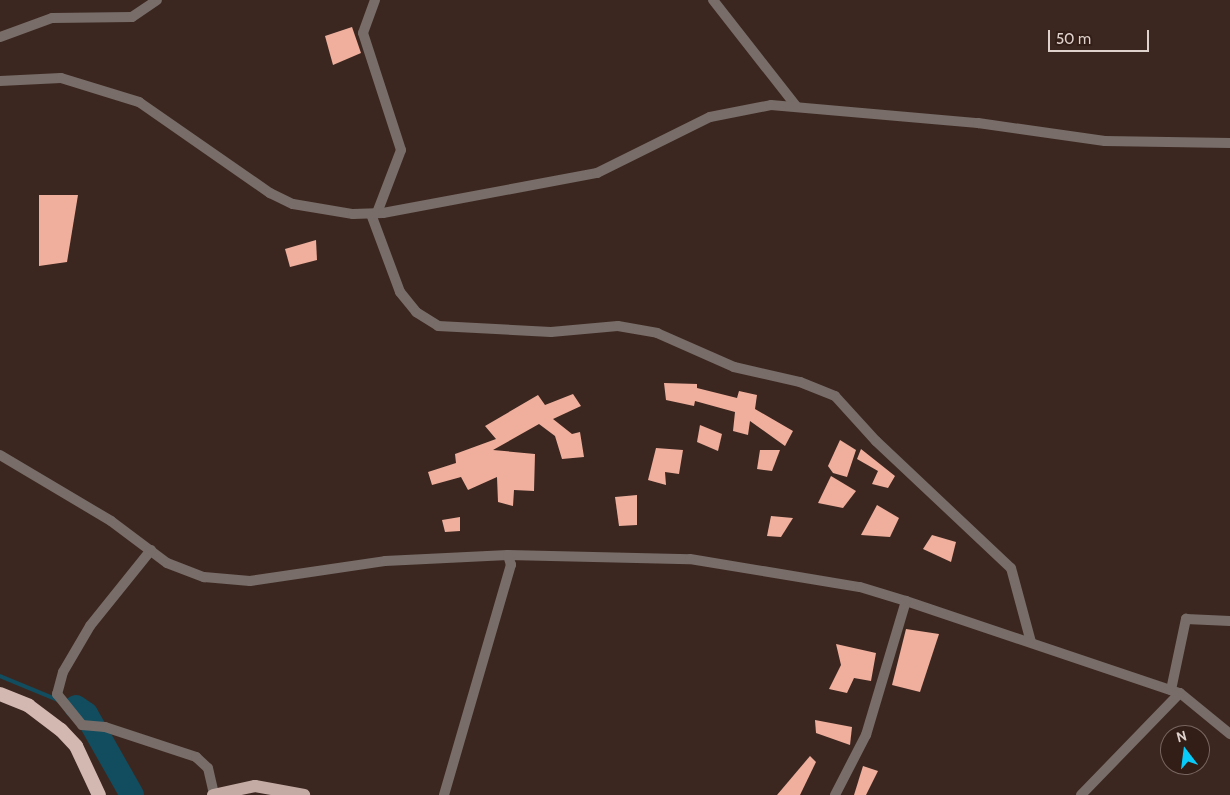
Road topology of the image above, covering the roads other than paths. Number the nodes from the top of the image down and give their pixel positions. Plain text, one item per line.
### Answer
1 (157, 0) edge
2 (375, 0) edge
3 (713, 0) edge
4 (0, 37) edge
5 (0, 81) edge
6 (796, 106) junction
7 (1230, 143) edge
8 (374, 214) junction
9 (0, 455) edge
10 (151, 550) junction
11 (508, 554) junction
12 (906, 601) junction
13 (1230, 622) edge
14 (1031, 642) junction
15 (1176, 692) junction
16 (0, 694) edge
17 (1230, 734) edge
18 (99, 795) edge
19 (214, 795) edge
20 (304, 795) edge
21 (444, 795) edge
22 (835, 795) edge
23 (1081, 795) edge

1 - 4 street
2 - 8 street
3 - 6 street
5 - 8 street
6 - 7 street
6 - 8 street
8 - 14 street
9 - 10 street
10 - 11 street
10 - 19 street
11 - 12 street
11 - 21 street
12 - 14 street
12 - 22 street
13 - 15 street
14 - 15 street
15 - 17 street
15 - 23 street
16 - 18 highway
19 - 20 main road

